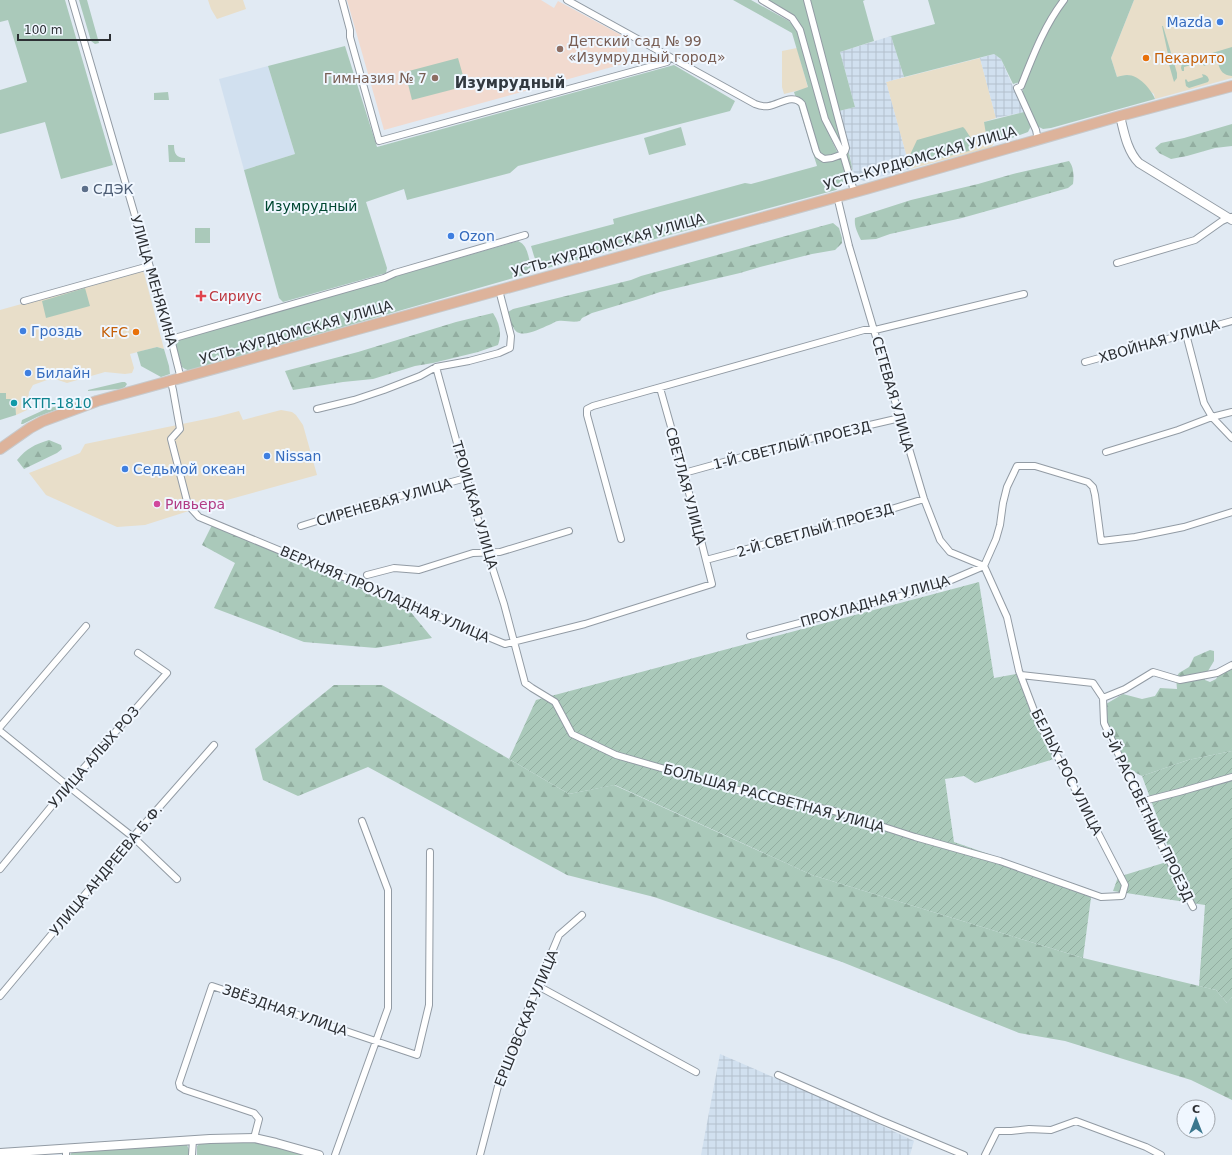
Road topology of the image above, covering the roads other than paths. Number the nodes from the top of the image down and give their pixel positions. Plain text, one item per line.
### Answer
1 (72, 0) edge
2 (342, 0) edge
3 (567, 0) edge
4 (762, 0) edge
5 (807, 0) edge
6 (1064, 0) edge
7 (669, 57) junction
8 (1232, 86) edge
9 (1120, 116) junction
10 (1038, 140) junction
11 (842, 154) junction
12 (854, 191) junction
13 (837, 196) junction
14 (1231, 218) edge
15 (524, 235) dead end
16 (1117, 263) dead end
17 (149, 266) junction
18 (499, 290) junction
19 (1024, 294) dead end
20 (24, 301) dead end
21 (1232, 320) edge
22 (875, 330) junction
23 (1186, 334) junction
24 (171, 338) junction
25 (1085, 362) dead end
26 (436, 367) junction
27 (181, 379) junction
28 (171, 382) junction
29 (660, 388) junction
30 (317, 409) dead end
31 (1232, 412) edge
32 (1212, 417) junction
33 (900, 418) junction
34 (1232, 438) edge
35 (0, 449) edge
36 (1106, 452) dead end
37 (684, 473) junction
38 (466, 478) junction
39 (924, 499) junction
40 (1232, 512) edge
41 (302, 526) dead end
42 (569, 532) dead end
43 (621, 539) dead end
44 (487, 552) junction
45 (706, 560) junction
46 (984, 566) junction
47 (367, 575) dead end
48 (712, 584) joint
49 (86, 626) dead end
50 (750, 636) dead end
51 (514, 642) junction
52 (138, 653) dead end
53 (1232, 666) edge
54 (1021, 675) junction
55 (1103, 698) junction
56 (0, 727) edge
57 (0, 731) edge
58 (214, 745) dead end
59 (1232, 777) edge
60 (68, 786) junction
61 (1140, 802) junction
62 (362, 821) dead end
63 (133, 837) junction
64 (430, 852) dead end
65 (0, 869) edge
66 (177, 879) dead end
67 (1125, 885) joint
68 (1193, 907) dead end
69 (582, 915) dead end
70 (538, 986) junction
71 (0, 996) edge
72 (376, 1041) junction
73 (696, 1072) dead end
74 (778, 1075) dead end
75 (254, 1138) junction
76 (192, 1140) junction
77 (66, 1152) edge
78 (0, 1153) edge
79 (307, 1153) edge
80 (192, 1155) edge
81 (319, 1155) edge
82 (335, 1155) edge
83 (480, 1155) edge
84 (964, 1155) edge
85 (985, 1155) edge
86 (1161, 1155) edge

1 - 17 street, УЛИЦА МЕНЯКИНА
2 - 7 street
3 - 7 street
4 - 11 street
5 - 11 street
6 - 10 street
7 - 11 street
8 - 9 main road, УСТЬ-КУРДЮМСКАЯ УЛИЦА
9 - 10 main road, УСТЬ-КУРДЮМСКАЯ УЛИЦА
9 - 14 street
10 - 12 main road, УСТЬ-КУРДЮМСКАЯ УЛИЦА
11 - 12 street
12 - 13 main road, УСТЬ-КУРДЮМСКАЯ УЛИЦА
13 - 18 main road, УСТЬ-КУРДЮМСКАЯ УЛИЦА
13 - 22 street, СЕТЕВАЯ УЛИЦА
14 - 16 street
15 - 24 street
17 - 20 street
17 - 24 street, УЛИЦА МЕНЯКИНА
18 - 26 street
18 - 27 main road, УСТЬ-КУРДЮМСКАЯ УЛИЦА
19 - 22 street
21 - 23 street, ХВОЙНАЯ УЛИЦА
22 - 29 street
22 - 33 street, СЕТЕВАЯ УЛИЦА
23 - 25 street, ХВОЙНАЯ УЛИЦА
23 - 32 street
24 - 27 street, УЛИЦА МЕНЯКИНА
26 - 30 street
26 - 38 street, ТРОИЦКАЯ УЛИЦА
27 - 28 main road, УСТЬ-КУРДЮМСКАЯ УЛИЦА
28 - 35 main road, УСТЬ-КУРДЮМСКАЯ УЛИЦА
28 - 51 street, ВЕРХНЯЯ ПРОХЛАДНАЯ УЛИЦА
29 - 37 street, СВЕТЛАЯ УЛИЦА
29 - 43 street
31 - 32 street
32 - 34 street
32 - 36 street
33 - 37 street, 1-Й СВЕТЛЫЙ ПРОЕЗД
33 - 39 street, СЕТЕВАЯ УЛИЦА
37 - 45 street, СВЕТЛАЯ УЛИЦА
38 - 41 street, СИРЕНЕВАЯ УЛИЦА
38 - 44 street, ТРОИЦКАЯ УЛИЦА
39 - 45 street, 2-Й СВЕТЛЫЙ ПРОЕЗД
39 - 46 street, СЕТЕВАЯ УЛИЦА
40 - 46 street
42 - 44 street
44 - 47 street
44 - 51 street, ТРОИЦКАЯ УЛИЦА
45 - 48 street, СВЕТЛАЯ УЛИЦА
46 - 50 street, ПРОХЛАДНАЯ УЛИЦА
46 - 54 street, БЕЛЫХ РОС УЛИЦА
48 - 51 street, ВЕРХНЯЯ ПРОХЛАДНАЯ УЛИЦА
49 - 56 street
51 - 67 street, БОЛЬШАЯ РАССВЕТНАЯ УЛИЦА
52 - 60 street, УЛИЦА АЛЫХ РОЗ
53 - 55 street
54 - 55 street
54 - 67 street, БЕЛЫХ РОС УЛИЦА
55 - 61 street, 3-Й РАССВЕТНЫЙ ПРОЕЗД
57 - 60 street
58 - 63 street, УЛИЦА АНДРЕЕВА Б.Ф.
59 - 61 street
60 - 63 street
60 - 65 street, УЛИЦА АЛЫХ РОЗ
61 - 68 street, 3-Й РАССВЕТНЫЙ ПРОЕЗД
62 - 72 street
63 - 66 street
63 - 71 street, УЛИЦА АНДРЕЕВА Б.Ф.
64 - 72 street
69 - 70 street, ЕРШОВСКАЯ УЛИЦА
70 - 73 street
70 - 83 street, ЕРШОВСКАЯ УЛИЦА
72 - 75 street, ЗВЁЗДНАЯ УЛИЦА
72 - 82 street
74 - 84 street
75 - 76 street
75 - 79 street
76 - 77 street
76 - 80 street
77 - 78 street
79 - 81 street
85 - 86 street

